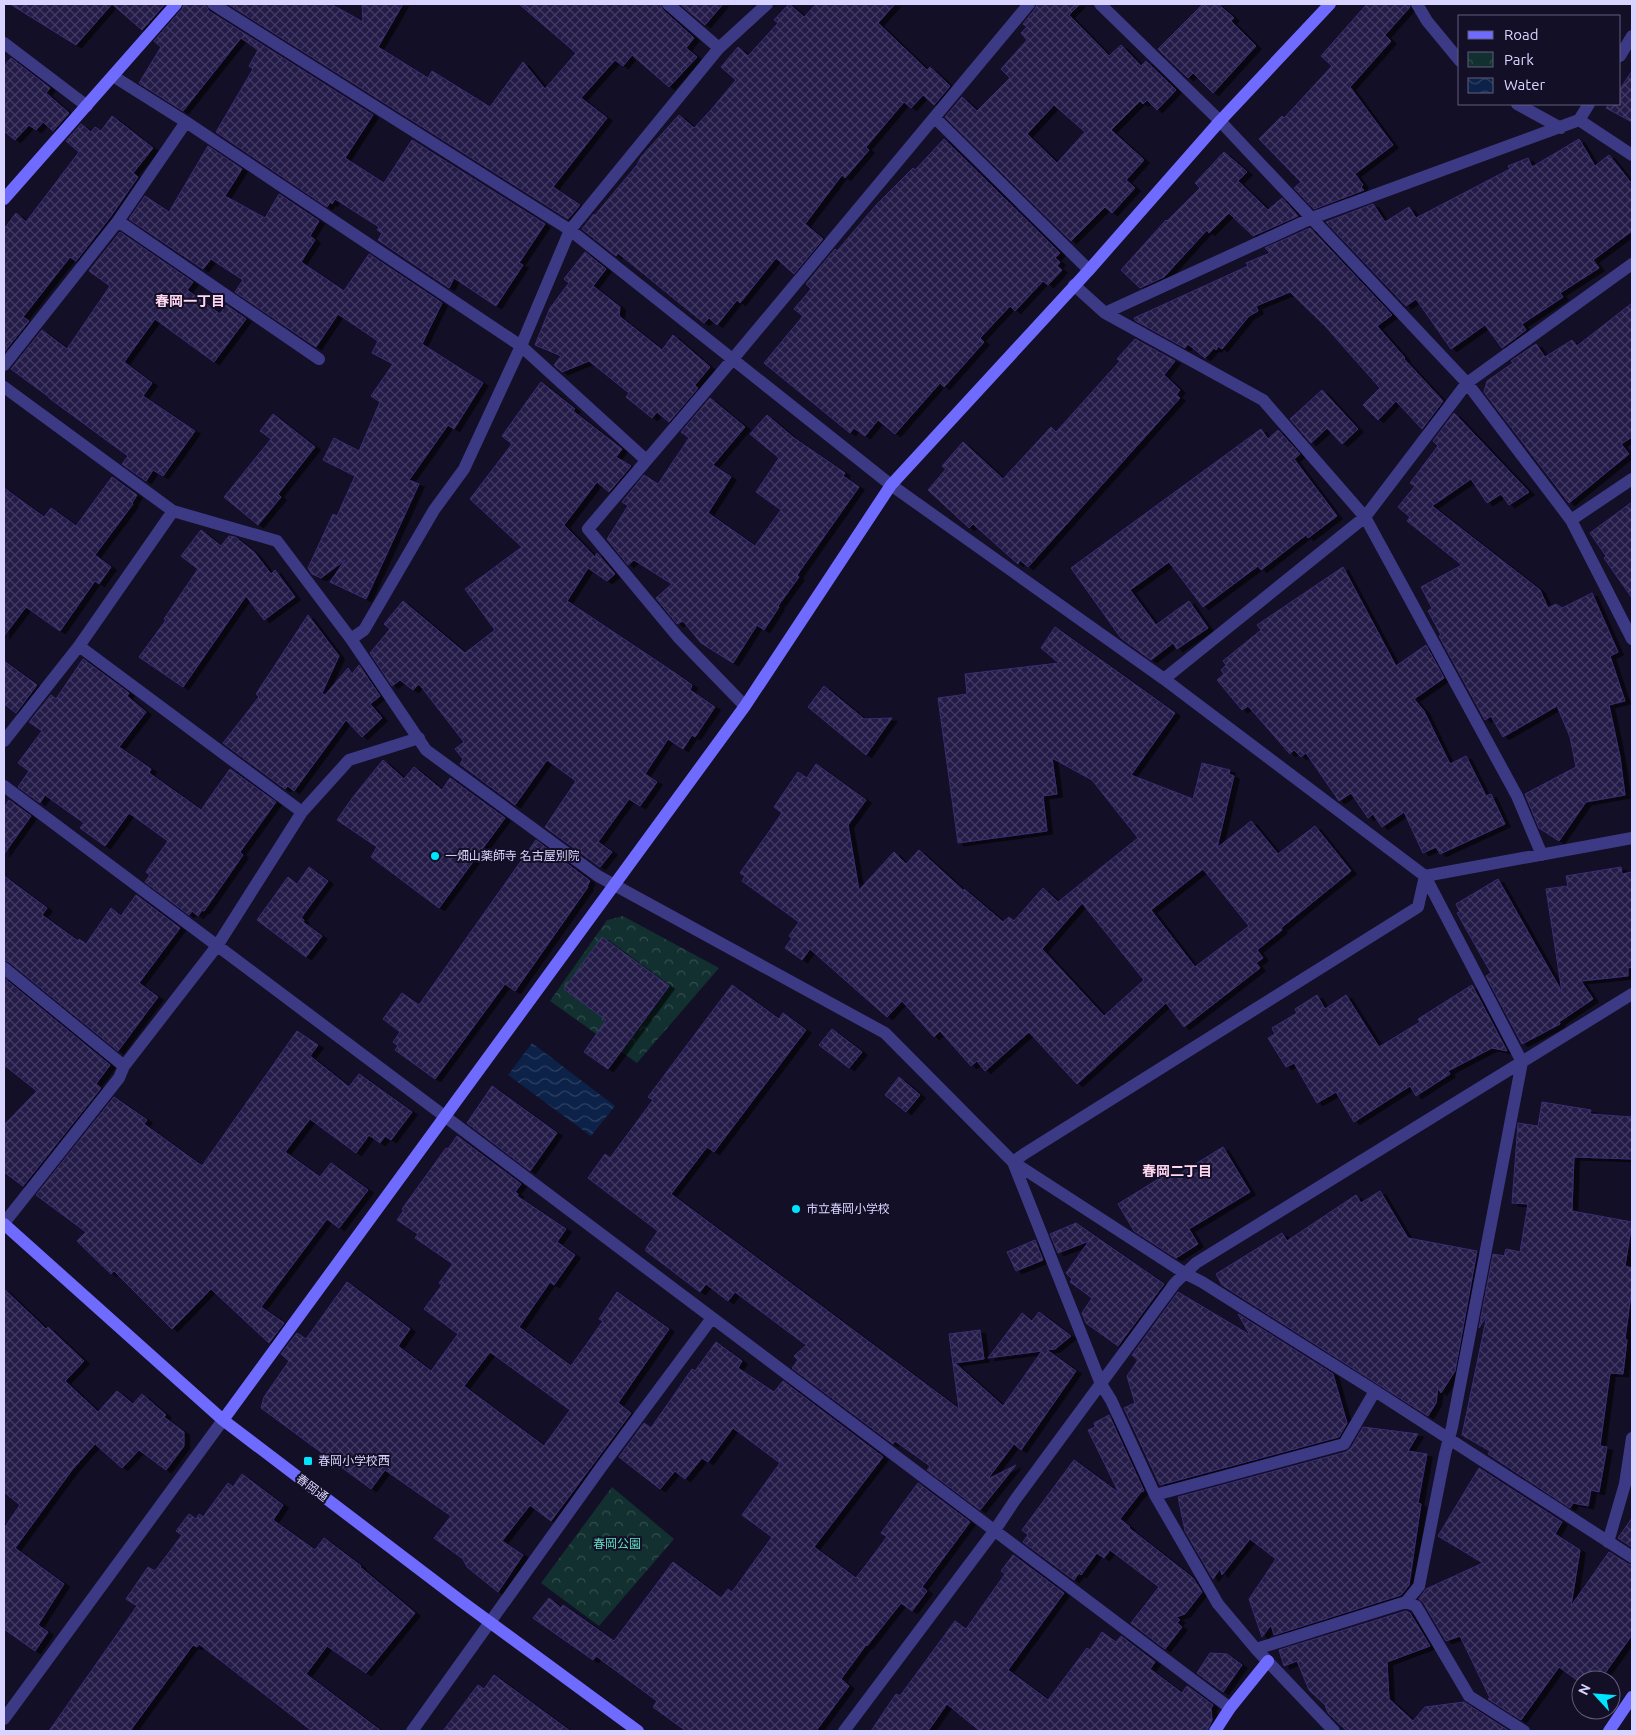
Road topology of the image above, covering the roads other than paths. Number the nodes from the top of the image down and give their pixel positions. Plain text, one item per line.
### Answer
1 (176, 4) edge
2 (213, 4) edge
3 (668, 4) edge
4 (767, 4) edge
5 (1029, 4) edge
6 (1100, 4) edge
7 (1330, 4) edge
8 (1417, 4) edge
9 (1632, 36) edge
10 (4, 43) edge
11 (719, 48) junction
12 (1621, 54) edge
13 (1458, 59) edge
14 (113, 76) junction
15 (1519, 105) edge
16 (1588, 105) edge
17 (87, 106) junction
18 (935, 118) junction
19 (1579, 120) junction
20 (1220, 121) junction
21 (186, 122) junction
22 (1561, 128) junction
23 (1632, 155) edge
24 (4, 199) edge
25 (1312, 218) junction
26 (118, 221) junction
27 (570, 230) junction
28 (1632, 264) edge
29 (1089, 270) junction
30 (1074, 285) junction
31 (1104, 313) junction
32 (521, 346) junction
33 (319, 359) dead end
34 (732, 360) junction
35 (4, 365) edge
36 (1467, 382) junction
37 (4, 387) edge
38 (646, 460) junction
39 (1632, 479) edge
40 (891, 485) junction
41 (173, 511) junction
42 (1365, 517) junction
43 (1571, 520) junction
44 (351, 639) junction
45 (1632, 639) edge
46 (79, 646) junction
47 (1164, 679) junction
48 (745, 706) junction
49 (419, 738) junction
50 (4, 741) edge
51 (4, 786) edge
52 (302, 812) junction
53 (1632, 838) edge
54 (1542, 855) junction
55 (1425, 876) junction
56 (613, 885) junction
57 (217, 946) junction
58 (4, 968) edge
59 (1632, 994) edge
60 (1522, 1062) junction
61 (124, 1066) junction
62 (444, 1117) junction
63 (1013, 1162) junction
64 (4, 1223) edge
65 (1186, 1274) junction
66 (712, 1318) junction
67 (1101, 1384) junction
68 (1376, 1391) junction
69 (223, 1420) junction
70 (1632, 1438) edge
71 (1449, 1439) junction
72 (1154, 1495) junction
73 (995, 1530) junction
74 (1608, 1542) junction
75 (1632, 1557) edge
76 (1406, 1602) junction
77 (491, 1622) junction
78 (1256, 1649) junction
79 (1268, 1661) junction
80 (1632, 1697) edge
81 (1230, 1708) junction
82 (4, 1719) edge
83 (412, 1731) edge
84 (638, 1731) edge
85 (844, 1731) edge
86 (1215, 1731) edge
87 (1334, 1731) edge
88 (1524, 1731) edge
89 (1609, 1731) edge

1 - 14 street
2 - 27 street
3 - 11 street
4 - 11 street
5 - 18 street
6 - 20 street
7 - 20 street
8 - 13 street
9 - 12 street
10 - 17 street
11 - 27 street
14 - 17 street
14 - 21 street
15 - 22 street
16 - 19 street
17 - 24 street
18 - 29 street
18 - 34 street
19 - 22 street
19 - 23 street
20 - 25 street
20 - 29 street
21 - 26 street
21 - 32 street
22 - 25 street
25 - 31 street
25 - 36 street
26 - 33 street
26 - 35 street
27 - 32 street
27 - 34 street
28 - 36 street
29 - 30 street
30 - 31 street
30 - 40 street
31 - 42 street
32 - 38 street
32 - 44 street
34 - 38 street
34 - 40 street
36 - 42 street
36 - 43 street
37 - 41 street
38 - 48 street
39 - 43 street
40 - 47 street
40 - 48 street
41 - 44 street
41 - 46 street
42 - 47 street
42 - 54 street
43 - 45 street
44 - 49 street
46 - 50 street
46 - 52 street
47 - 55 street
48 - 56 street
49 - 52 street
49 - 56 street
51 - 57 street
52 - 57 street
53 - 54 street
54 - 55 street
55 - 60 street
55 - 63 street
56 - 62 street
56 - 63 street
57 - 61 street
57 - 62 street
58 - 61 street
59 - 60 street
60 - 65 street
60 - 71 street
61 - 64 street
62 - 66 street
62 - 69 street
63 - 65 street
63 - 67 street
64 - 69 street, 春岡通
65 - 67 street
65 - 68 street
66 - 73 street
66 - 77 street
67 - 72 street
67 - 73 street
68 - 71 street
68 - 72 street
69 - 77 street, 春岡通
69 - 82 street
70 - 74 street
71 - 74 street
71 - 76 street
72 - 78 street
73 - 81 street
73 - 85 street
74 - 75 street
76 - 78 street
76 - 88 street
77 - 83 street
77 - 84 street, 春岡通
78 - 79 street
79 - 81 street
79 - 87 street
80 - 89 street
81 - 86 street

